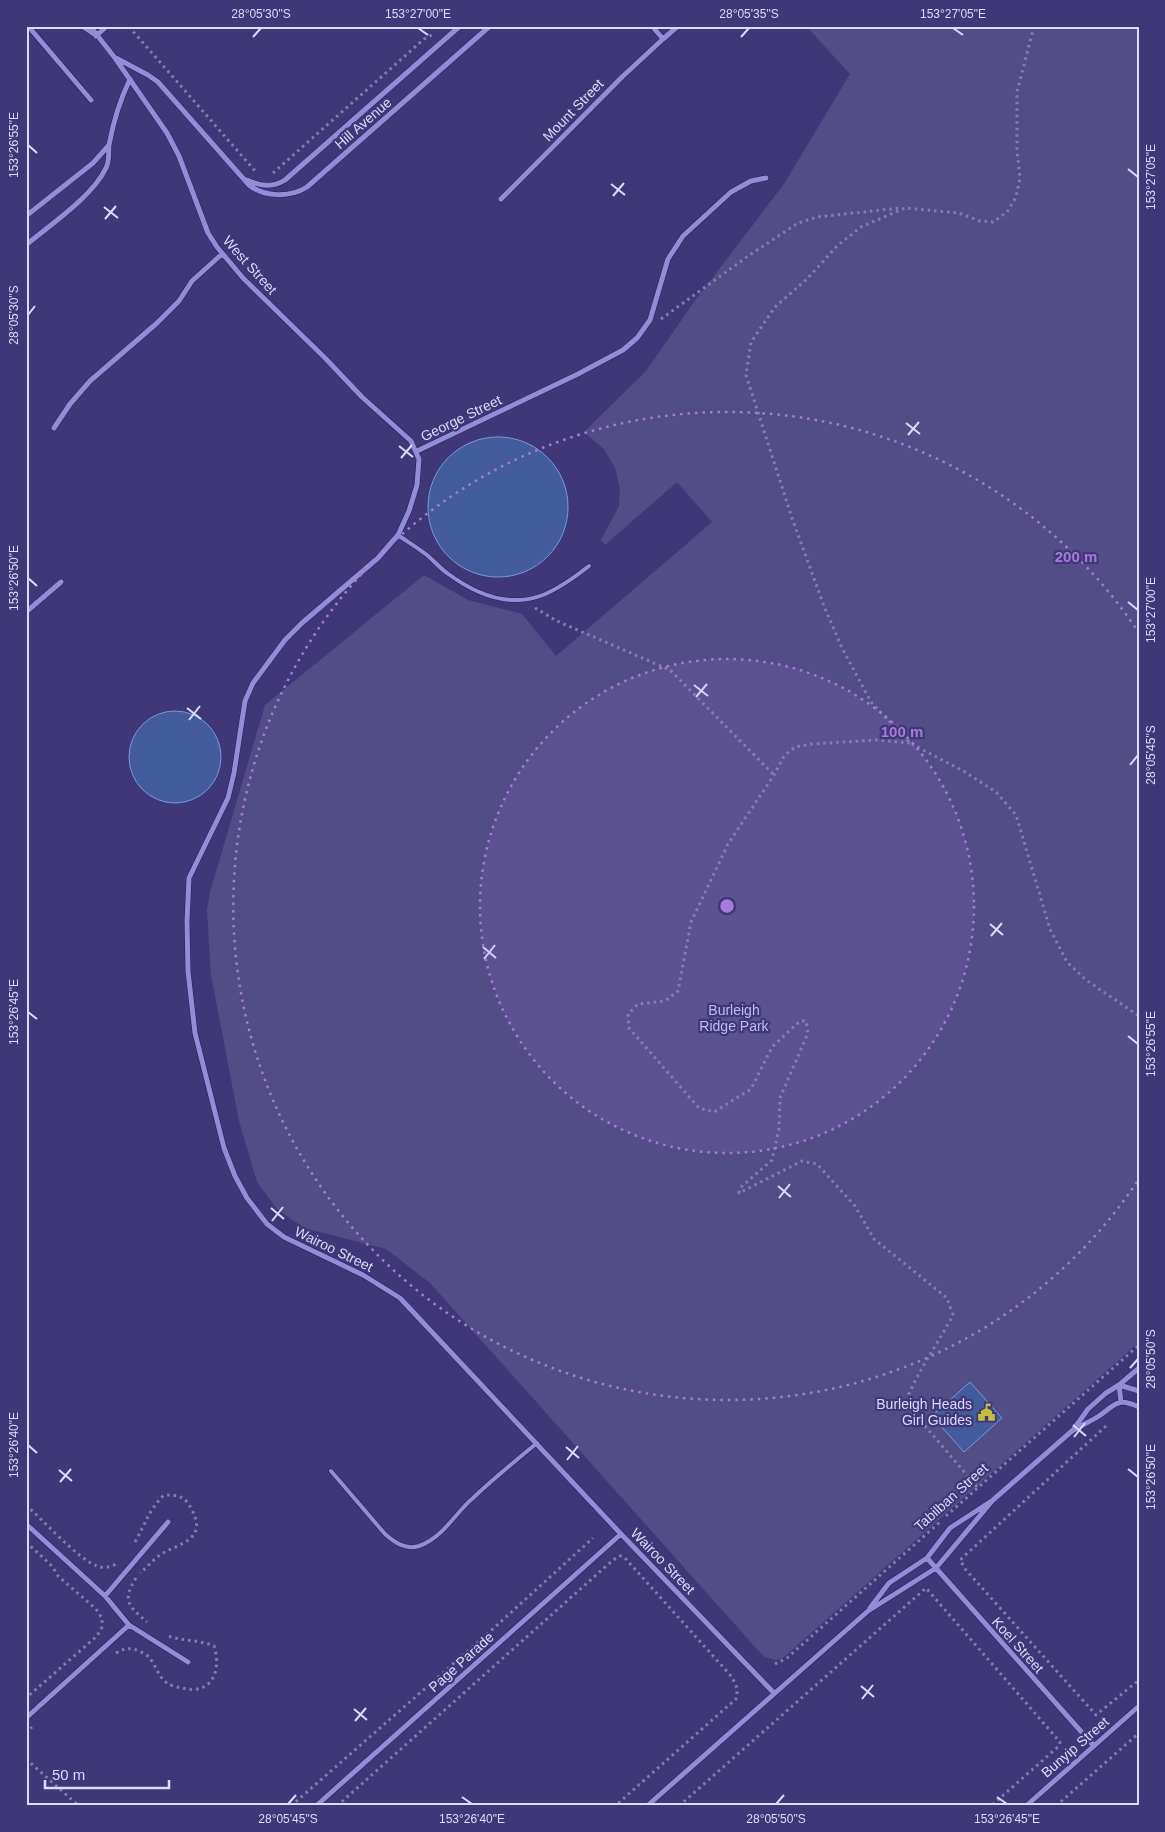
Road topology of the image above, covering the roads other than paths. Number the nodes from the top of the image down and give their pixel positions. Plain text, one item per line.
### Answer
1 (28, 26) edge
2 (82, 26) edge
3 (90, 26) edge
4 (107, 26) edge
5 (460, 26) edge
6 (490, 26) edge
7 (652, 26) edge
8 (678, 26) edge
9 (96, 36) junction
10 (663, 39) junction
11 (116, 58) junction
12 (130, 79) junction
13 (91, 100) dead end
14 (110, 145) junction
15 (240, 176) junction
16 (766, 178) dead end
17 (501, 199) dead end
18 (26, 216) edge
19 (26, 245) edge
20 (222, 254) junction
21 (54, 428) dead end
22 (417, 451) junction
23 (398, 535) junction
24 (589, 566) dead end
25 (61, 582) dead end
26 (26, 612) edge
27 (200, 854) joint
28 (1139, 1368) edge
29 (1119, 1385) junction
30 (1139, 1391) edge
31 (1121, 1402) junction
32 (1139, 1407) edge
33 (1073, 1430) junction
34 (536, 1443) junction
35 (331, 1471) dead end
36 (993, 1500) junction
37 (168, 1522) dead end
38 (26, 1524) edge
39 (621, 1534) junction
40 (927, 1558) junction
41 (936, 1568) junction
42 (105, 1596) junction
43 (868, 1611) junction
44 (129, 1625) junction
45 (188, 1662) dead end
46 (774, 1693) junction
47 (1139, 1706) edge
48 (26, 1718) edge
49 (1094, 1746) junction
50 (316, 1806) edge
51 (647, 1806) edge
52 (1026, 1806) edge

1 - 13 street
2 - 9 street, West Street
3 - 9 street, West Street
4 - 9 street
5 - 15 street, Hill Avenue
6 - 15 street, Hill Avenue
7 - 10 street
8 - 10 street, Mount Street
9 - 11 street, West Street
10 - 17 street, Mount Street
11 - 12 street, West Street
11 - 15 street, Hill Avenue
12 - 14 street
12 - 20 street, West Street
14 - 18 street
14 - 19 street
16 - 22 street, George Street
20 - 21 street
20 - 22 street, West Street
22 - 23 street, George Street
23 - 24 lane
23 - 27 street, George Street
25 - 26 street
27 - 34 street, Wairoo Street
28 - 29 street, Tabilban Street
29 - 30 street
29 - 31 street
29 - 33 street, Tabilban Street
31 - 32 street
31 - 33 street
33 - 36 street, Tabilban Street
34 - 35 lane
34 - 39 street, Wairoo Street
36 - 40 street, Tabilban Street
36 - 41 street, Tabilban Street
37 - 42 street
38 - 42 street
39 - 46 street, Wairoo Street
39 - 50 street, Page Parade
40 - 41 street, Koel Street
40 - 43 street, Tabilban Street
41 - 43 street, Tabilban Street
41 - 49 street, Koel Street
42 - 44 street
43 - 46 street, Tabilban Street
44 - 45 street
44 - 48 street
46 - 51 street, Tabilban Street
47 - 49 street, Bunyip Street
49 - 52 street, Bunyip Street

